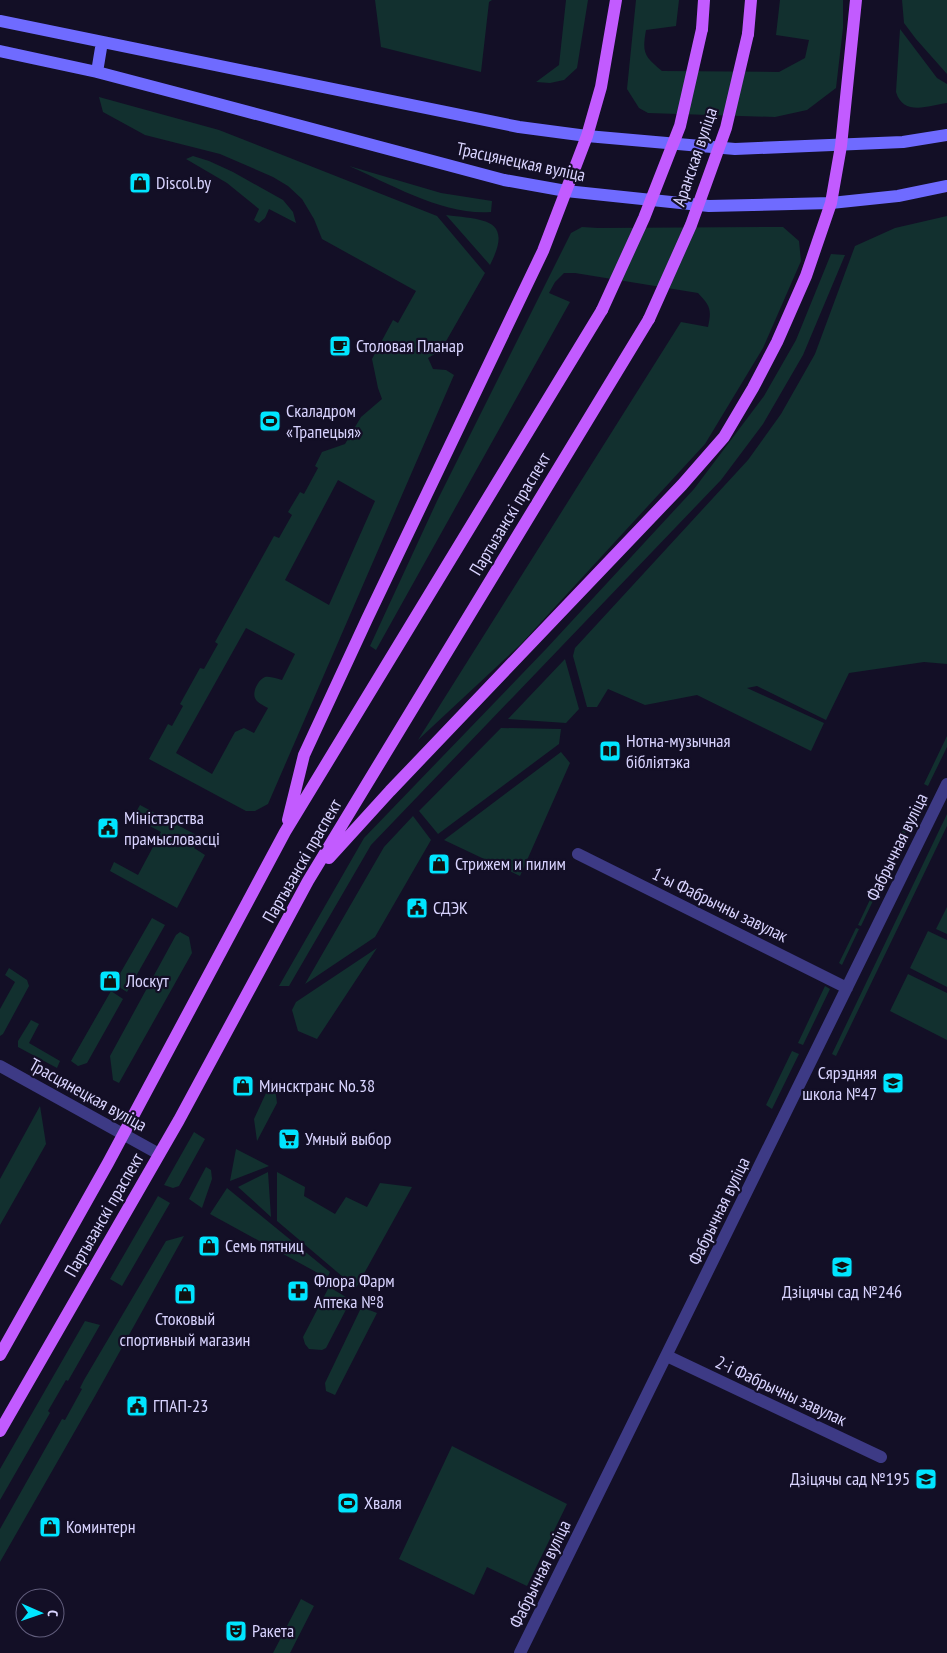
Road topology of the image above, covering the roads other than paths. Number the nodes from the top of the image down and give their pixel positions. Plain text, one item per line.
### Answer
1 (616, 0) edge
2 (704, 0) edge
3 (751, 0) edge
4 (856, 0) edge
5 (0, 21) edge
6 (102, 42) junction
7 (0, 51) edge
8 (97, 72) junction
9 (947, 135) edge
10 (587, 136) junction
11 (841, 146) junction
12 (947, 186) edge
13 (566, 191) junction
14 (831, 203) junction
15 (602, 310) joint
16 (649, 319) joint
17 (947, 784) edge
18 (285, 832) junction
19 (578, 854) dead end
20 (308, 880) junction
21 (847, 988) junction
22 (0, 1066) edge
23 (123, 1135) junction
24 (159, 1154) junction
25 (0, 1355) edge
26 (667, 1356) junction
27 (0, 1430) edge
28 (881, 1458) dead end
29 (520, 1653) edge

1 - 10 main road
2 - 15 main road, Аранская вуліца, bridge
3 - 16 main road, Аранская вуліца, bridge
4 - 11 main road
5 - 6 main road, Трасцянецкая вуліца
6 - 8 main road
6 - 10 main road, Трасцянецкая вуліца
7 - 8 main road, Трасцянецкая вуліца
8 - 13 main road, Трасцянецкая вуліца
9 - 11 main road, Трасцянецкая вуліца
10 - 11 main road, Трасцянецкая вуліца
10 - 13 main road
11 - 14 main road
12 - 14 main road, Трасцянецкая вуліца
13 - 14 main road, Трасцянецкая вуліца
13 - 18 main road
14 - 20 main road
15 - 18 main road, Партызанскі праспект
16 - 20 main road, Партызанскі праспект
17 - 21 street, Фабрычная вуліца
18 - 23 main road, Партызанскі праспект
19 - 21 street, 1-ы Фабрычны завулак
20 - 24 main road, Партызанскі праспект
21 - 26 street, Фабрычная вуліца
22 - 23 street, Трасцянецкая вуліца
23 - 24 street, Трасцянецкая вуліца
23 - 25 main road, Партызанскі праспект
24 - 27 main road, Партызанскі праспект
26 - 28 street, 2-і Фабрычны завулак
26 - 29 street, Фабрычная вуліца

